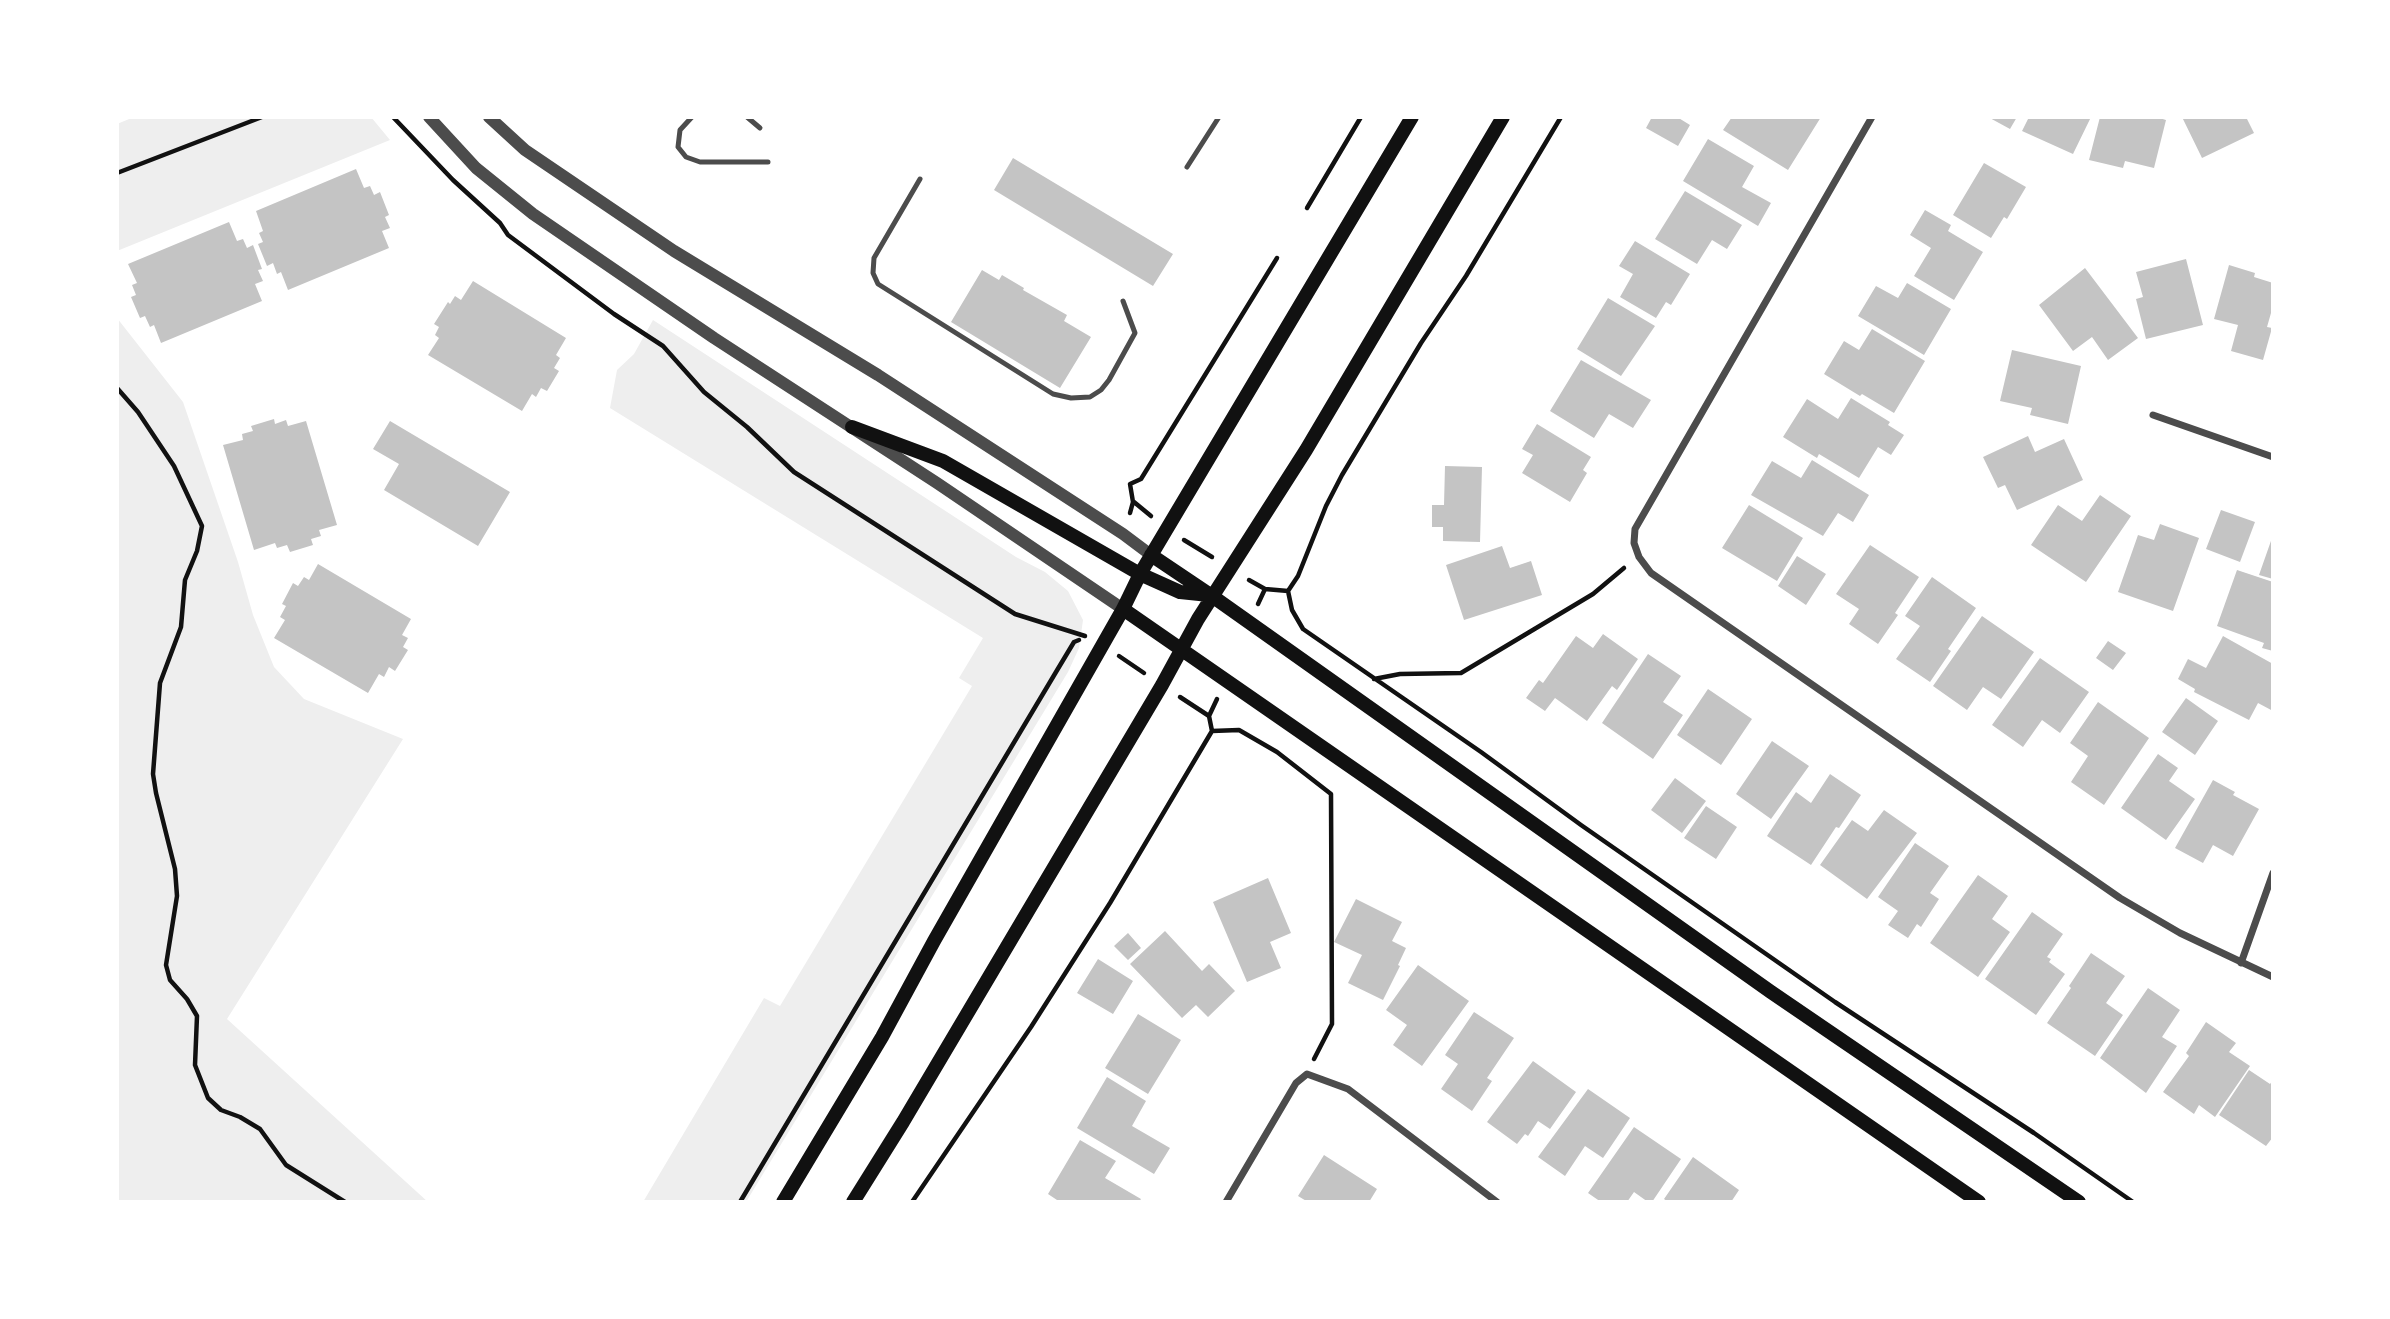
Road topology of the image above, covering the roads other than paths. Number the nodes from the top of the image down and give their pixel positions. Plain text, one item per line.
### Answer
1 (429, 117) edge
2 (489, 117) edge
3 (692, 117) edge
4 (747, 117) edge
5 (1219, 117) edge
6 (1412, 117) edge
7 (1503, 117) edge
8 (1872, 117) edge
9 (760, 128) dead end
10 (768, 162) dead end
11 (1187, 167) dead end
12 (920, 179) dead end
13 (1123, 301) dead end
14 (2153, 415) dead end
15 (852, 427) junction
16 (2273, 457) edge
17 (1151, 555) junction
18 (1140, 574) junction
19 (1212, 596) junction
20 (1124, 609) junction
21 (1181, 650) junction
22 (2273, 873) edge
23 (2241, 962) junction
24 (2273, 977) edge
25 (783, 1202) edge
26 (853, 1202) edge
27 (1226, 1202) edge
28 (1497, 1202) edge
29 (1979, 1202) edge
30 (2079, 1202) edge

1 - 15 street
2 - 17 street
3 - 10 lane
4 - 9 lane
5 - 11 lane
6 - 17 main road
7 - 19 main road
8 - 23 street
12 - 13 lane
14 - 16 street
15 - 18 main road
15 - 20 street
17 - 18 main road
17 - 19 main road
18 - 19 main road
18 - 20 main road
19 - 21 main road
19 - 30 main road
20 - 21 main road
20 - 25 main road
21 - 26 main road
21 - 29 main road
22 - 23 street
23 - 24 street
27 - 28 street

